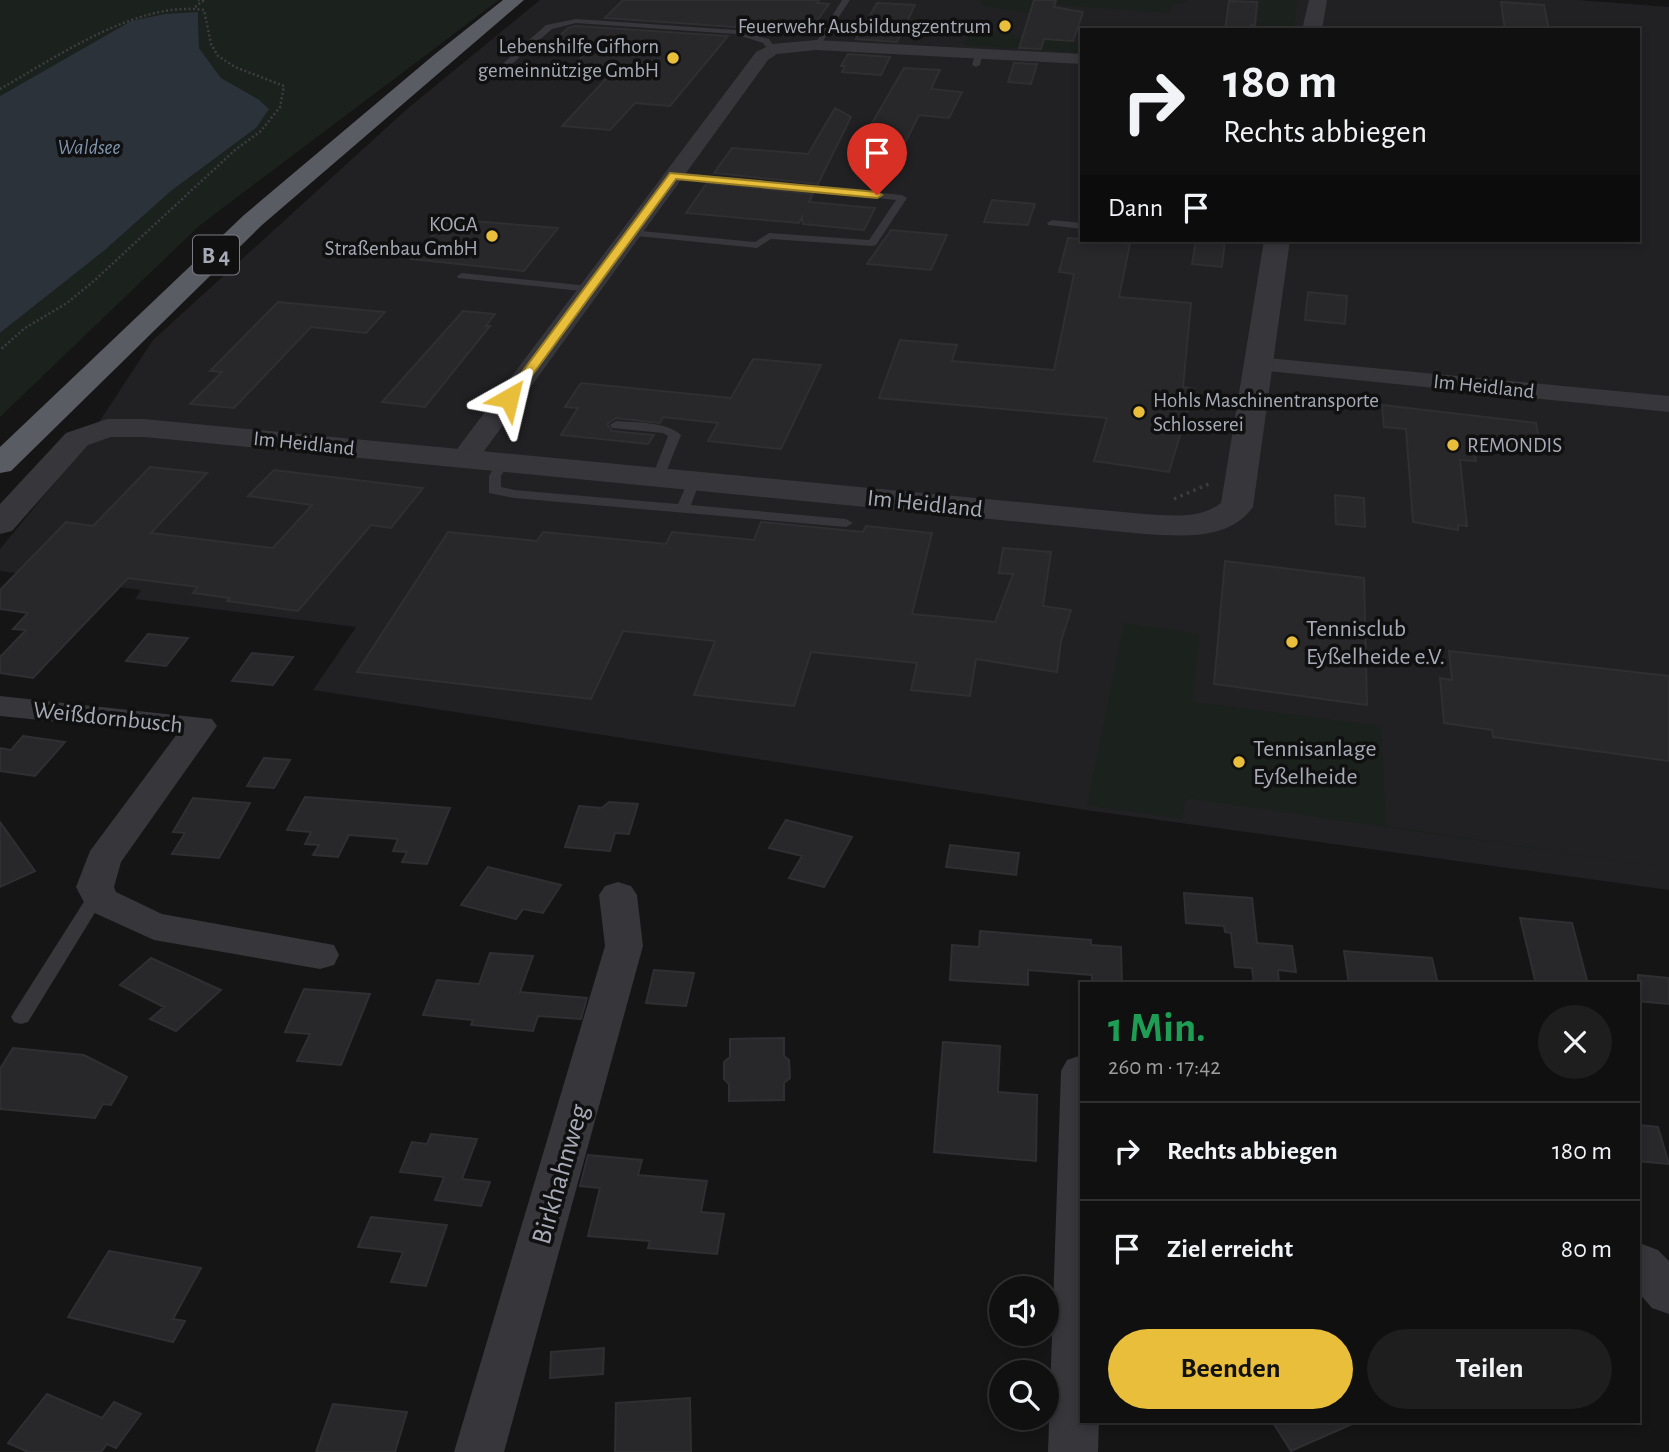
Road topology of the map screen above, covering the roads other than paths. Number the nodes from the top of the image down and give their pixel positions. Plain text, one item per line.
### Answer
1 (494, 0) edge
2 (515, 0) edge
3 (846, 0) edge
4 (1318, 0) edge
5 (1312, 28) edge
6 (816, 45) junction
7 (772, 49) junction
8 (1080, 59) edge
9 (494, 75) dead end
10 (674, 176) junction
11 (1052, 223) dead end
12 (1080, 226) edge
13 (631, 233) junction
14 (1277, 242) edge
15 (462, 275) dead end
16 (590, 289) junction
17 (1258, 364) junction
18 (1669, 404) edge
19 (616, 425) dead end
20 (0, 436) edge
21 (464, 459) junction
22 (503, 463) junction
23 (0, 464) edge
24 (657, 477) junction
25 (688, 495) junction
26 (846, 523) dead end
27 (0, 524) edge
28 (0, 706) edge
29 (98, 893) junction
30 (618, 895) dead end
31 (320, 955) dead end
32 (21, 1017) dead end
33 (1080, 1156) edge
34 (480, 1452) edge
35 (1073, 1452) edge

1 - 20 highway, B 4
2 - 23 highway, B 4
3 - 6 lane
4 - 5 street
6 - 7 street
6 - 8 street
7 - 9 lane
7 - 10 street
10 - 13 street
10 - 13 lane
11 - 12 lane
13 - 16 street
14 - 17 street, Im Heidland
15 - 16 lane
16 - 21 street
17 - 18 street, Im Heidland
17 - 25 street, Im Heidland
19 - 24 lane
21 - 22 street, Im Heidland
21 - 27 street, Im Heidland
22 - 24 street, Im Heidland
22 - 25 lane
24 - 25 street, Im Heidland
25 - 26 lane
28 - 29 street, Weißdornbusch
29 - 31 street
29 - 32 lane
30 - 34 street, Birkhahnweg
33 - 35 street

